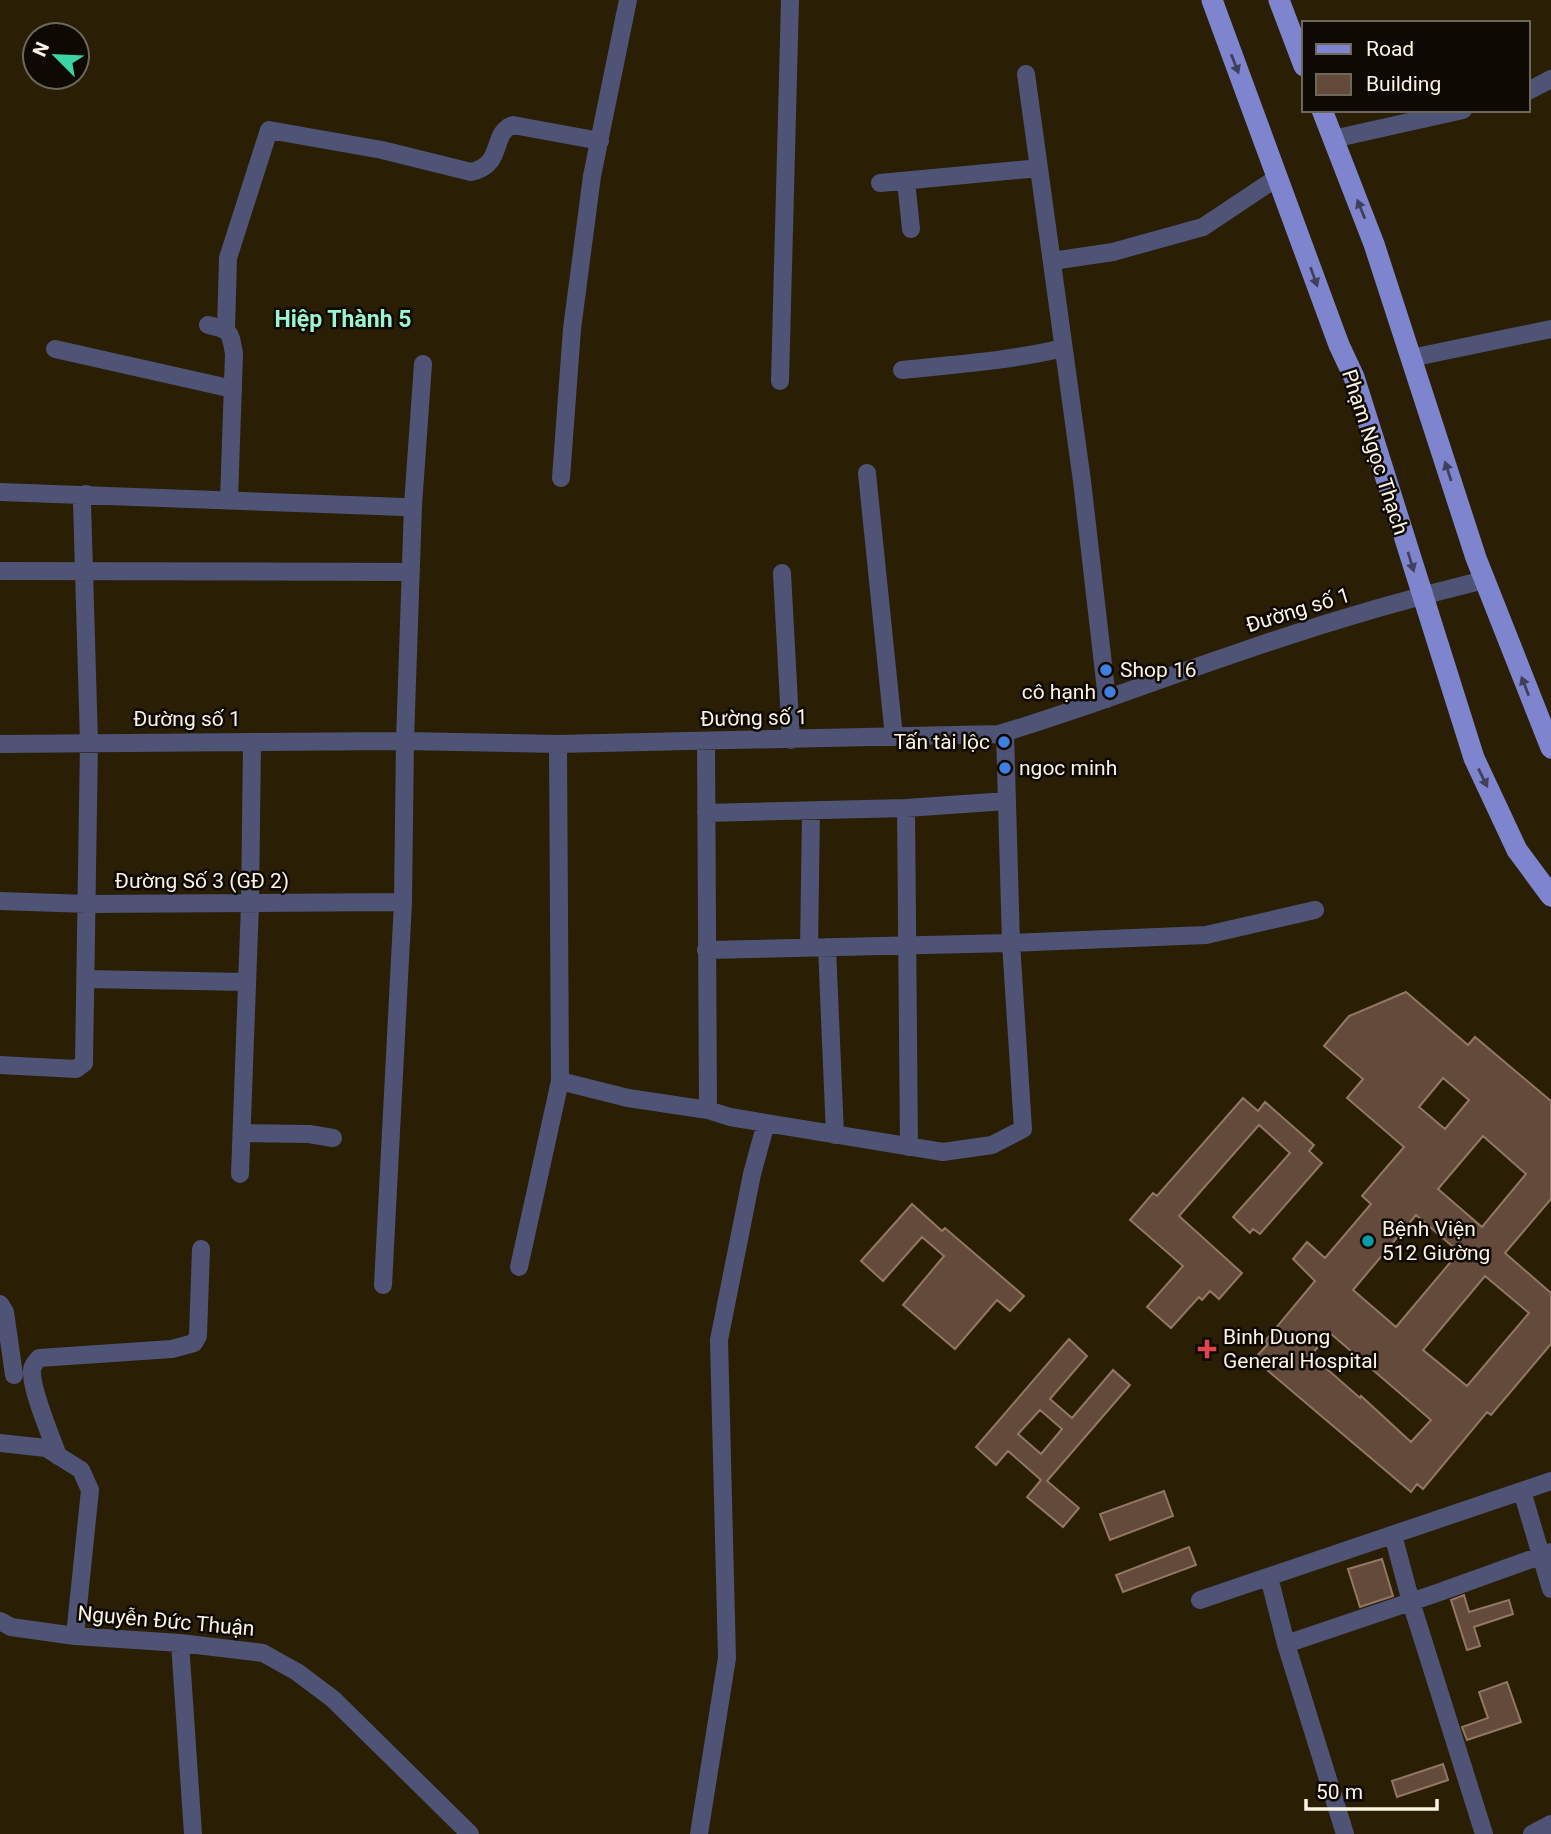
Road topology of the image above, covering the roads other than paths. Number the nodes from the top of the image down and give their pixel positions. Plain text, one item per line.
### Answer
1 (628, 0) edge
2 (790, 0) edge
3 (1212, 0) edge
4 (1279, 0) edge
5 (1302, 61) edge
6 (1026, 74) dead end
7 (1551, 79) edge
8 (1530, 90) edge
9 (1323, 112) edge
10 (1454, 112) edge
11 (1333, 139) junction
12 (600, 141) junction
13 (1039, 168) junction
14 (1278, 177) junction
15 (906, 181) junction
16 (880, 183) dead end
17 (911, 229) dead end
18 (1052, 261) junction
19 (1551, 329) edge
20 (1063, 348) junction
21 (55, 349) dead end
22 (1411, 358) junction
23 (423, 364) dead end
24 (902, 369) dead end
25 (780, 381) dead end
26 (233, 389) junction
27 (867, 473) dead end
28 (561, 478) dead end
29 (0, 492) edge
30 (86, 494) junction
31 (229, 500) junction
32 (413, 505) junction
33 (0, 571) edge
34 (84, 572) junction
35 (411, 572) junction
36 (782, 573) dead end
37 (1485, 580) junction
38 (1421, 595) junction
39 (1107, 699) junction
40 (1004, 733) junction
41 (894, 737) junction
42 (791, 740) junction
43 (405, 741) junction
44 (89, 742) junction
45 (252, 742) junction
46 (706, 742) junction
47 (0, 744) edge
48 (558, 744) junction
49 (1551, 748) edge
50 (1007, 802) junction
51 (906, 808) junction
52 (811, 811) junction
53 (706, 813) junction
54 (1551, 896) edge
55 (0, 901) edge
56 (403, 902) junction
57 (87, 904) junction
58 (250, 904) junction
59 (1315, 910) dead end
60 (1011, 943) junction
61 (908, 946) junction
62 (818, 948) junction
63 (706, 950) junction
64 (85, 979) junction
65 (247, 982) junction
66 (0, 1065) edge
67 (560, 1081) junction
68 (708, 1110) junction
69 (766, 1123) junction
70 (242, 1133) junction
71 (835, 1135) junction
72 (333, 1138) dead end
73 (909, 1147) junction
74 (240, 1174) dead end
75 (201, 1249) dead end
76 (519, 1267) dead end
77 (383, 1285) dead end
78 (0, 1304) edge
79 (14, 1375) dead end
80 (0, 1443) edge
81 (58, 1456) junction
82 (1551, 1481) edge
83 (1522, 1491) junction
84 (1393, 1535) junction
85 (1546, 1554) edge
86 (1269, 1577) junction
87 (1551, 1589) edge
88 (1200, 1600) dead end
89 (1411, 1602) junction
90 (4, 1628) edge
91 (75, 1636) junction
92 (180, 1643) junction
93 (1286, 1644) junction
94 (1551, 1824) edge
95 (193, 1834) edge
96 (470, 1834) edge
97 (699, 1834) edge
98 (1345, 1834) edge
99 (1484, 1834) edge
100 (1532, 1834) edge

1 - 12 street
2 - 25 street
3 -> 14 main road, Phạm Ngọc Thạch
4 - 5 main road
6 - 13 street
7 - 8 street
9 - 11 main road
10 - 11 street
22 -> 11 main road
12 - 26 street
12 - 28 street
13 - 15 street
13 - 18 street
14 - 18 street
14 -> 38 main road, Phạm Ngọc Thạch
15 - 16 street
15 - 17 street
18 - 20 street
19 - 22 street
20 - 24 street
20 - 39 street
21 - 26 street
37 -> 22 main road
23 - 32 street
26 - 31 street
27 - 41 street
29 - 30 street
30 - 31 street
30 - 34 street
31 - 32 street
32 - 35 street
33 - 34 street
34 - 35 street
34 - 44 street
35 - 43 street
36 - 42 street
37 - 38 street, Đường số 1
49 -> 37 main road
38 - 39 street, Đường số 1
38 -> 54 main road, Phạm Ngọc Thạch
39 - 40 street, Đường số 1
40 - 41 street, Đường số 1
40 - 50 street
41 - 42 street, Đường số 1
42 - 46 street, Đường số 1
43 - 45 street, Đường số 1
43 - 48 street, Đường số 1
43 - 56 street
44 - 45 street, Đường số 1
44 - 47 street, Đường số 1
44 - 57 street
45 - 58 street
46 - 48 street, Đường số 1
46 - 53 street
48 - 67 street
50 - 51 street
50 - 60 street
51 - 52 street
51 - 61 street
52 - 53 street
52 - 62 street
53 - 63 street
55 - 57 street, Đường Số 3 (GĐ 2)
56 - 58 street, Đường Số 3 (GĐ 2)
56 - 77 street
57 - 58 street, Đường Số 3 (GĐ 2)
57 - 64 street
58 - 65 street
59 - 60 street
60 - 61 street
60 - 73 street
61 - 62 street
61 - 73 street
62 - 63 street
62 - 71 street
63 - 68 street
64 - 65 street
64 - 66 street
65 - 70 street
67 - 68 street
67 - 76 street
68 - 69 street
69 - 71 street
69 - 97 street
70 - 72 street
70 - 74 street
71 - 73 street
75 - 81 street
78 - 79 street
80 - 81 street
81 - 91 street
82 - 83 street
83 - 84 street
83 - 85 street
84 - 86 street
84 - 89 street
85 - 87 street
85 - 89 street
86 - 88 street
86 - 93 street
89 - 93 street
89 - 99 street
90 - 91 street, Nguyễn Đức Thuận
91 - 92 street, Nguyễn Đức Thuận
92 - 95 street
92 - 96 street, Nguyễn Đức Thuận
93 - 98 street
94 - 100 street

